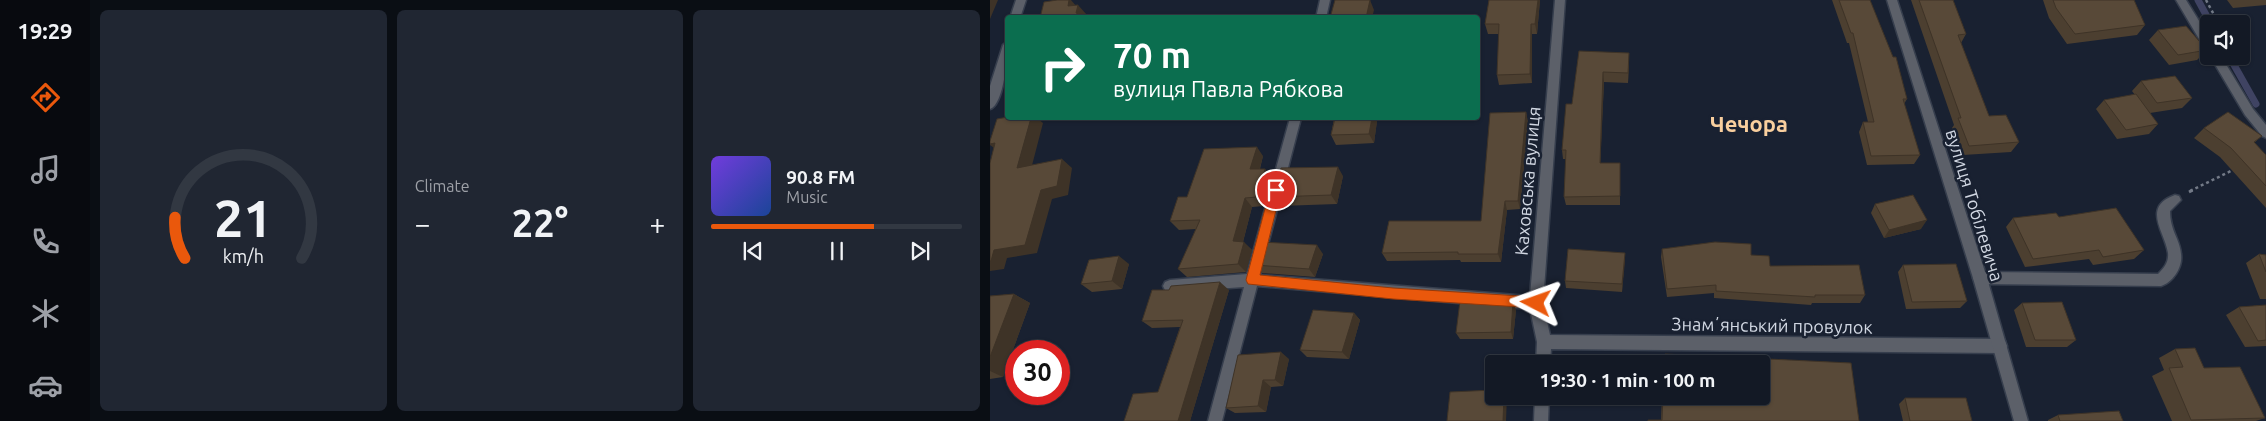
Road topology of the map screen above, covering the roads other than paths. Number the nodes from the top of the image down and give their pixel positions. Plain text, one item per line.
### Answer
1 (1020, 0) edge
2 (1325, 0) edge
3 (1560, 0) edge
4 (1892, 0) edge
5 (2181, 0) edge
6 (1017, 15) edge
7 (1322, 15) edge
8 (2200, 31) edge
9 (1005, 55) edge
10 (2220, 65) edge
11 (990, 105) edge
12 (1294, 120) edge
13 (2266, 133) edge
14 (2175, 200) road end
15 (1980, 278) junction
16 (1252, 280) junction
17 (1170, 286) edge
18 (1536, 303) junction
19 (1544, 342) junction
20 (2000, 346) junction
21 (1543, 355) edge
22 (1542, 405) edge
23 (1215, 421) edge
24 (1541, 421) edge
25 (2021, 421) edge

1 - 6 street
2 - 7 street
3 - 18 street, Каховська вулиця
4 - 15 street, вулиця Тобілевича
5 - 8 street
9 - 11 street
10 - 13 street
12 - 16 street
14 - 15 street
15 - 20 street, вулиця Тобілевича
16 - 17 street
16 - 18 street
16 - 23 street
18 - 19 street, Каховська вулиця
19 - 20 street, Знамʼянський провулок
19 - 21 street, Каховська вулиця
20 - 25 street, вулиця Тобілевича
22 - 24 street

